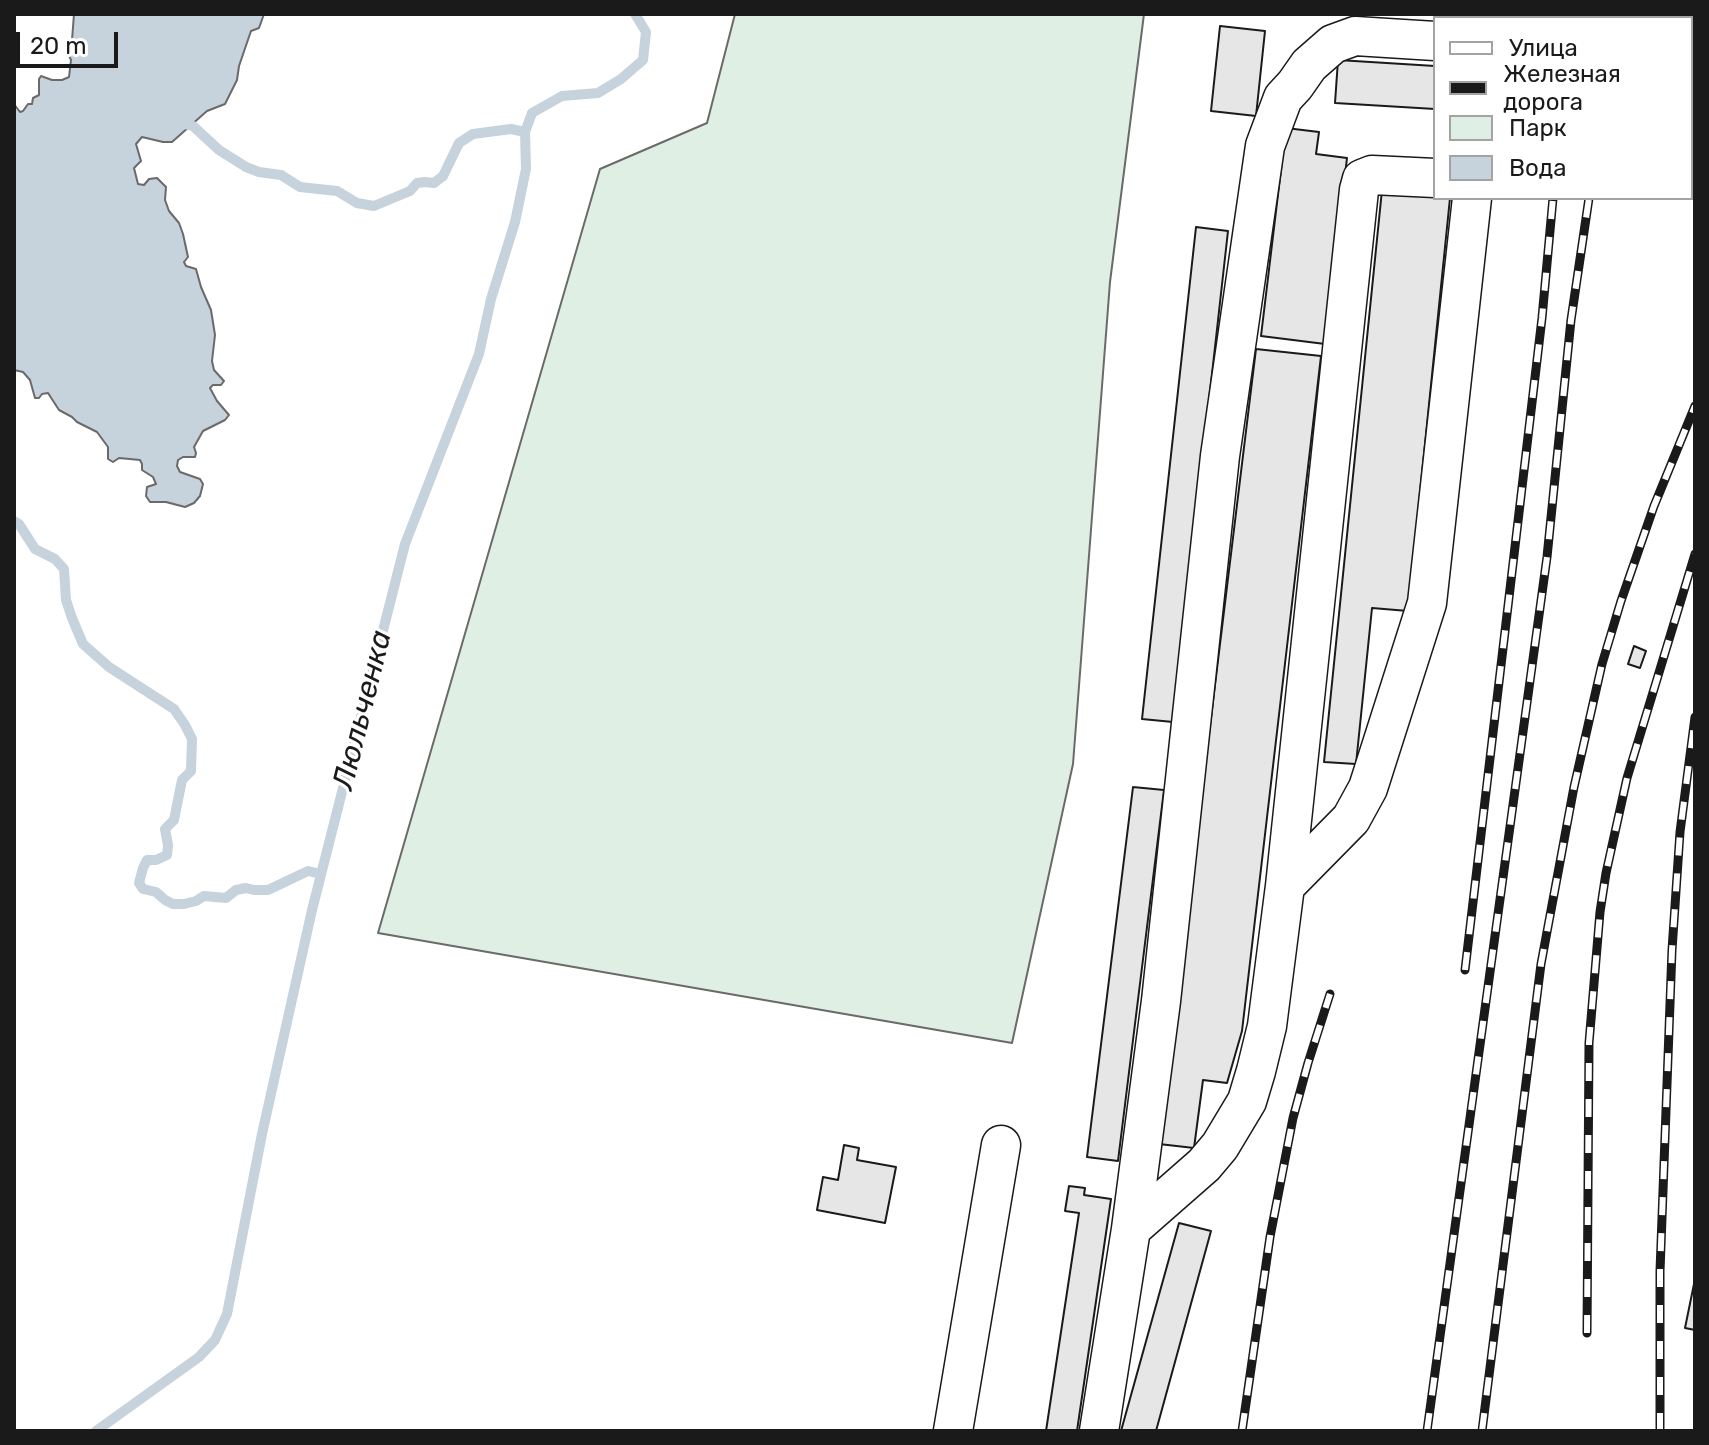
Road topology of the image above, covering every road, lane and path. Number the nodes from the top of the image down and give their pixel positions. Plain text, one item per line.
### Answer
1 (1433, 41) edge
2 (1433, 178) edge
3 (1472, 200) edge
4 (1285, 886) junction
5 (1001, 1145) dead end
6 (1131, 1229) junction
7 (953, 1431) edge
8 (1099, 1431) edge

1 - 6 street
2 - 4 street
3 - 4 street
4 - 6 street
5 - 7 street
6 - 8 street

